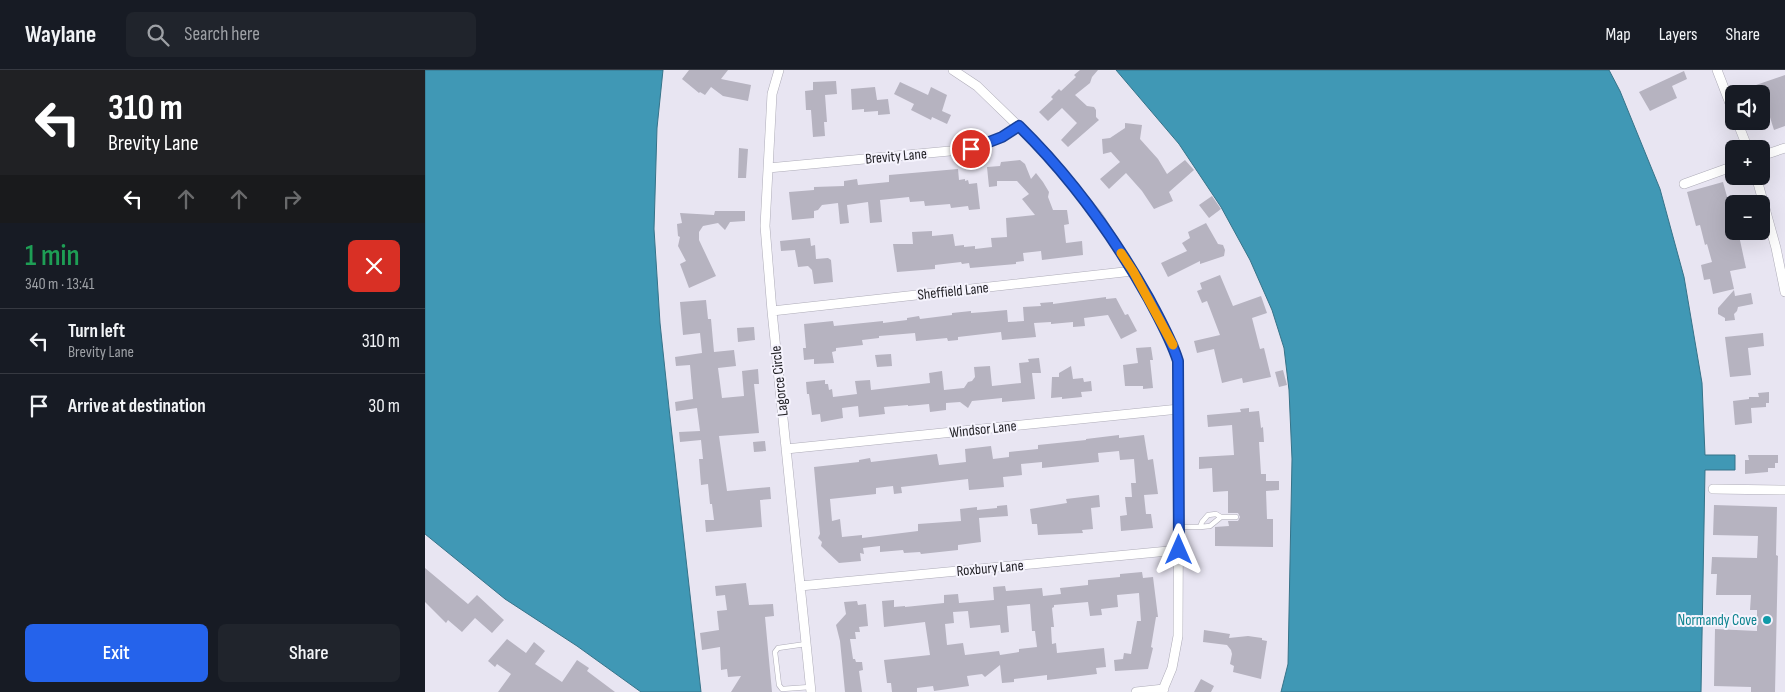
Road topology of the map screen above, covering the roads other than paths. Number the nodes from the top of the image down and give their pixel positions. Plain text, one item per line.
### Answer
1 (779, 70) edge
2 (953, 70) edge
3 (1717, 70) edge
4 (1725, 91) edge
5 (1019, 126) junction
6 (1785, 148) edge
7 (1770, 153) edge
8 (768, 168) junction
9 (1725, 169) edge
10 (1684, 184) dead end
11 (1759, 185) edge
12 (1133, 271) junction
13 (1785, 292) edge
14 (772, 311) junction
15 (1179, 409) junction
16 (786, 449) junction
17 (1713, 488) dead end
18 (1785, 490) edge
19 (1221, 517) junction
20 (1236, 517) dead end
21 (1179, 527) junction
22 (1200, 527) junction
23 (1179, 550) junction
24 (800, 586) junction
25 (806, 644) junction
26 (811, 689) edge
27 (1163, 690) edge
28 (1136, 692) edge

1 - 8 street, Lagorce Circle
2 - 5 street
3 - 4 street
5 - 8 street, Brevity Lane
5 - 12 street
6 - 7 street
8 - 14 street, Lagorce Circle
9 - 10 street
11 - 13 street
12 - 14 street, Sheffield Lane
12 - 15 street
14 - 16 street, Lagorce Circle
15 - 16 street, Windsor Lane
15 - 21 street
16 - 24 street, Lagorce Circle
17 - 18 street
19 - 20 lane
19 - 22 lane
19 - 22 lane
21 - 22 lane
21 - 23 street
23 - 24 street, Roxbury Lane
23 - 27 street
24 - 25 street, Lagorce Circle
25 - 26 street, Lagorce Circle
25 - 26 lane
27 - 28 street

